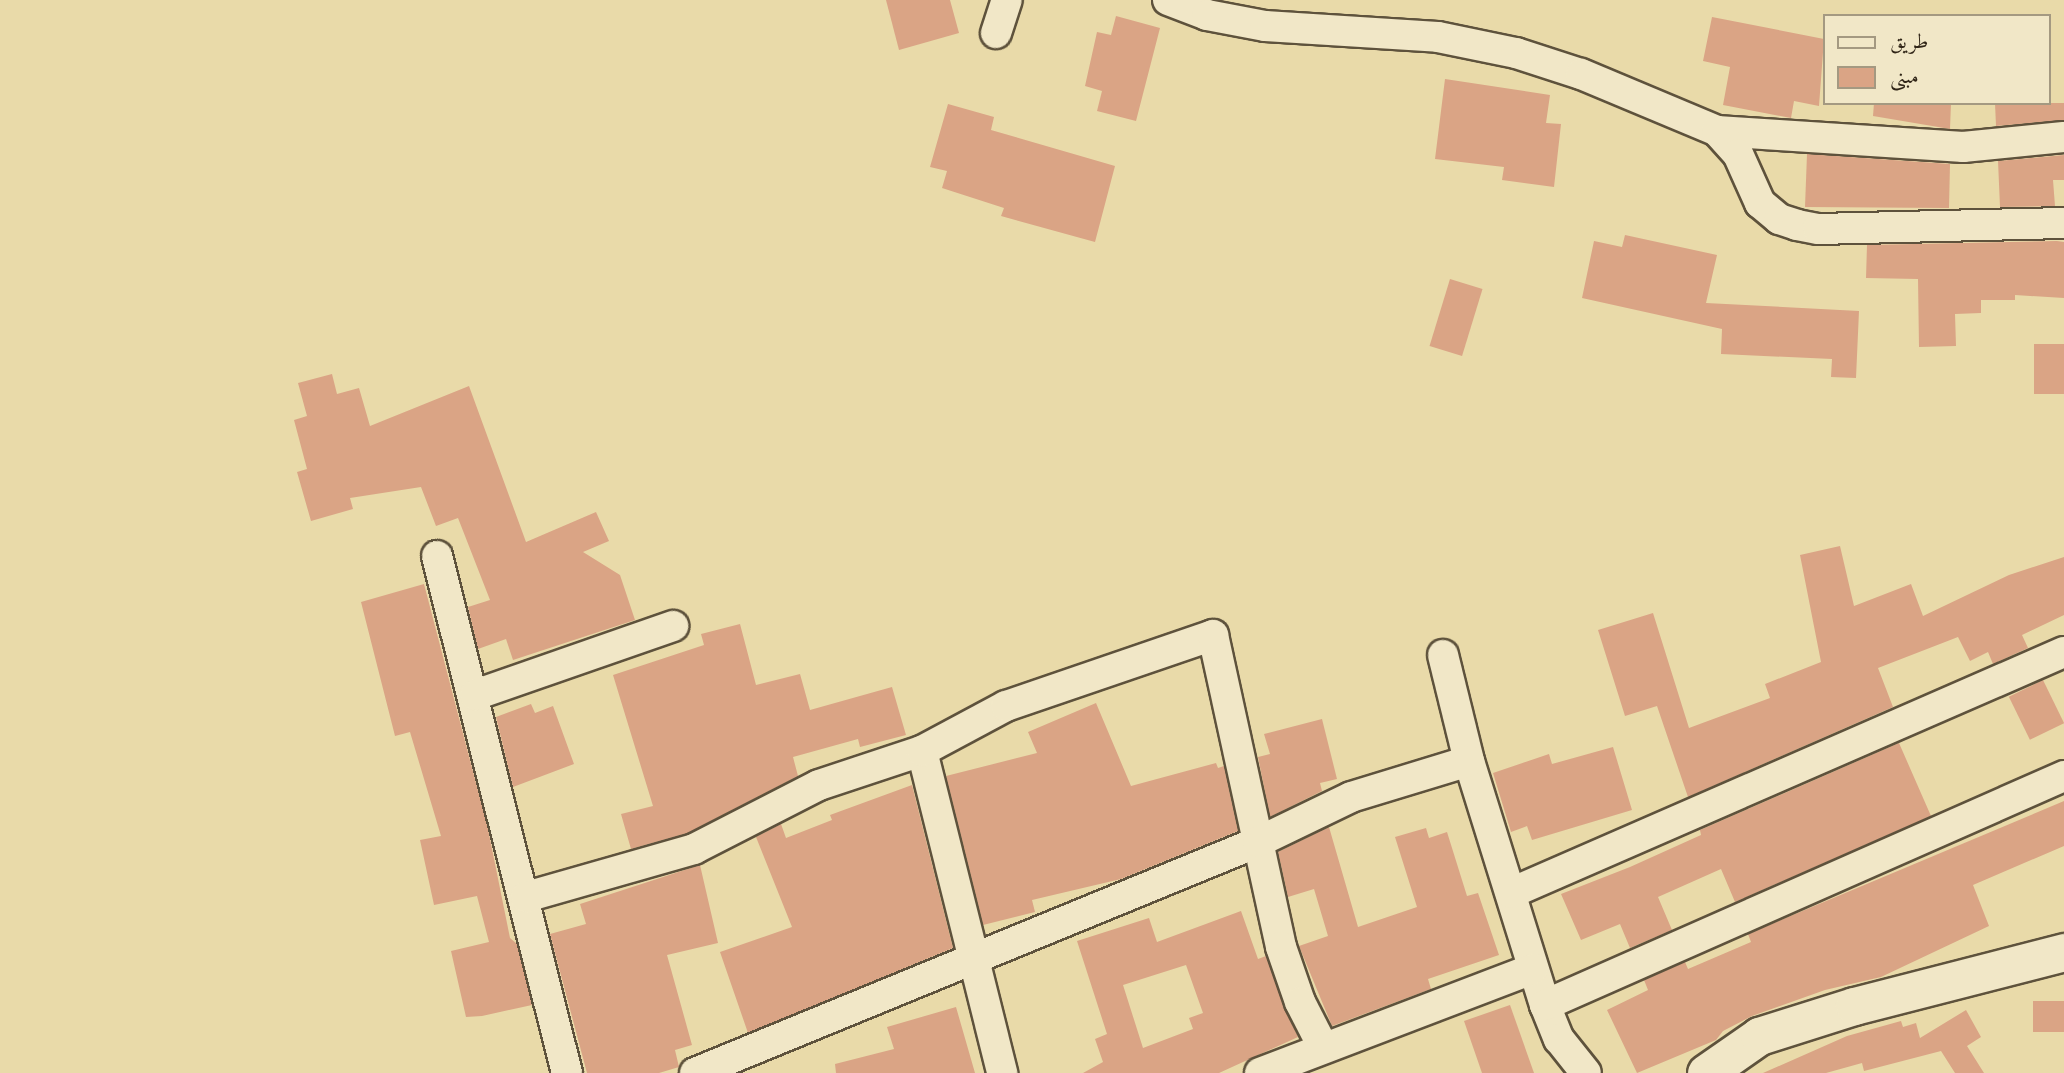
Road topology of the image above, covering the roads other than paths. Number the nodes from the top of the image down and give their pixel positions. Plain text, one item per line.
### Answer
1 (1007, 0) edge
2 (1168, 0) edge
3 (996, 33) dead end
4 (1717, 131) junction
5 (2064, 137) edge
6 (2064, 223) edge
7 (437, 556) dead end
8 (673, 626) dead end
9 (2064, 652) edge
10 (1443, 656) dead end
11 (475, 695) junction
12 (922, 751) junction
13 (1469, 761) junction
14 (2064, 776) edge
15 (1258, 842) junction
16 (1511, 893) junction
17 (526, 897) junction
18 (2064, 953) edge
19 (973, 960) junction
20 (1533, 969) junction
21 (1545, 1005) junction
22 (1323, 1047) junction
23 (568, 1073) edge
24 (695, 1073) edge
25 (1002, 1073) edge
26 (1260, 1073) edge
27 (1586, 1073) edge
28 (1706, 1073) edge

1 - 3 street
2 - 4 street
4 - 5 street
4 - 6 street
7 - 11 street
8 - 11 street
9 - 16 street
10 - 13 street
11 - 17 street
12 - 15 street
12 - 17 street
12 - 19 street
13 - 15 street
13 - 16 street
14 - 21 street
15 - 19 street
15 - 22 street
16 - 20 street
17 - 23 street
18 - 28 street
19 - 24 street
19 - 25 street
20 - 21 street
20 - 22 street
21 - 27 street
22 - 26 street

